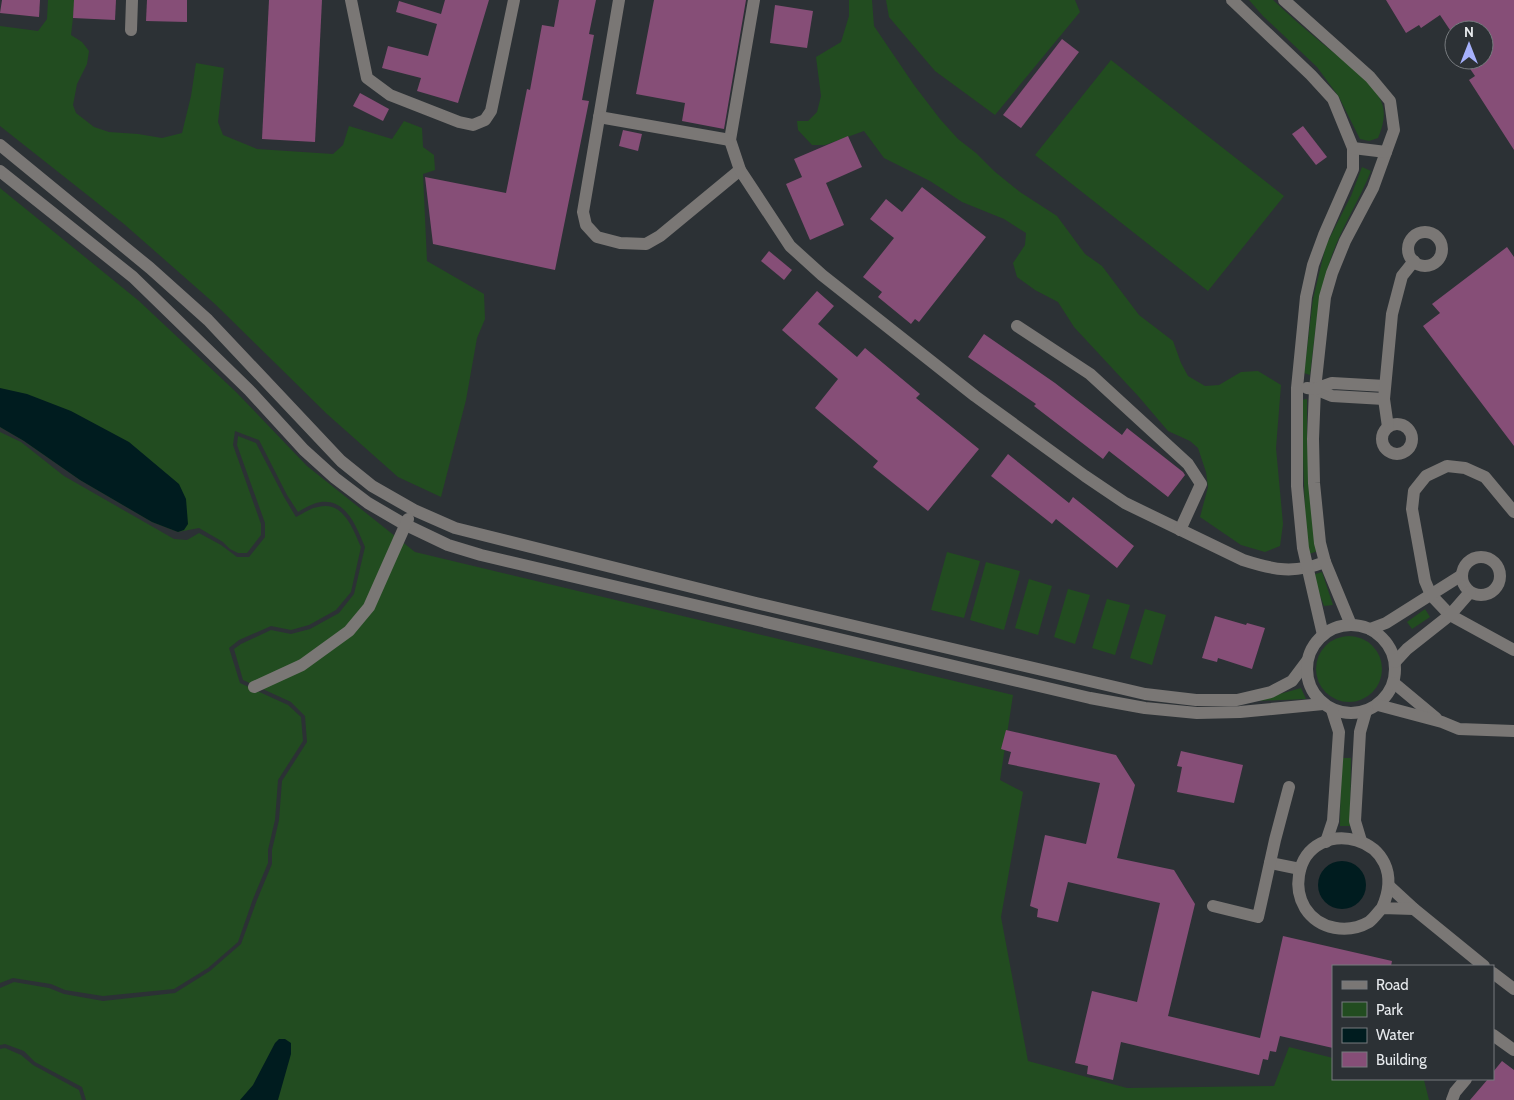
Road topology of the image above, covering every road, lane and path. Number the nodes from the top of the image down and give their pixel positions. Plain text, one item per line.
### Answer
1 (132, 0) edge
2 (351, 0) edge
3 (514, 0) edge
4 (619, 0) edge
5 (754, 0) edge
6 (1232, 0) edge
7 (1285, 1) edge
8 (131, 30) dead end
9 (599, 117) junction
10 (730, 140) junction
11 (0, 145) edge
12 (1353, 148) junction
13 (1386, 152) junction
14 (740, 170) junction
15 (0, 171) edge
16 (1414, 261) dead end
17 (1017, 326) dead end
18 (1297, 388) junction
19 (1315, 389) junction
20 (1385, 392) junction
21 (1388, 427) dead end
22 (414, 510) junction
23 (1514, 512) edge
24 (404, 524) junction
25 (1180, 530) junction
26 (1325, 562) junction
27 (1308, 569) junction
28 (1462, 575) junction
29 (1470, 592) junction
30 (1431, 595) junction
31 (1450, 615) junction
32 (1351, 625) junction
33 (1370, 629) junction
34 (1323, 634) junction
35 (1514, 650) edge
36 (1307, 661) junction
37 (1395, 662) junction
38 (1394, 683) junction
39 (254, 687) dead end
40 (1378, 705) junction
41 (1328, 707) junction
42 (1366, 712) junction
43 (1442, 722) junction
44 (1514, 731) edge
45 (1289, 788) dead end
46 (1361, 841) junction
47 (1326, 842) junction
48 (1270, 863) junction
49 (1300, 869) junction
50 (1389, 886) junction
51 (1213, 906) dead end
52 (1382, 908) junction
53 (1414, 909) junction
54 (1483, 965) edge
55 (1494, 974) edge
56 (1514, 989) edge
57 (1494, 1036) edge
58 (1514, 1050) edge
59 (1465, 1080) edge
60 (1452, 1100) edge

1 - 8 lane
2 - 3 lane
4 - 9 lane
5 - 10 lane
6 - 12 lane
7 - 13 lane
9 - 10 lane
9 - 14 lane
10 - 14 lane
11 - 22 lane
12 - 13 lane
12 - 18 lane
13 - 19 lane
14 - 25 lane
15 - 24 lane
16 - 20 lane
17 - 25 lane
18 - 19 lane
18 - 27 lane
19 - 20 lane
19 - 26 lane
20 - 21 lane
22 - 24 lane
22 - 36 lane
23 - 30 lane
24 - 39 lane
24 - 41 lane
25 - 27 lane
26 - 27 lane
26 - 32 lane
27 - 34 lane
28 - 29 lane
28 - 29 lane
28 - 30 lane
29 - 31 lane
30 - 31 lane
30 - 33 lane
31 - 35 lane
31 - 37 lane
32 - 33 lane
32 - 34 lane
33 - 37 lane
34 - 36 lane
36 - 41 lane
37 - 38 lane
38 - 40 lane
38 - 43 lane
40 - 42 lane
40 - 43 lane
41 - 42 lane
41 - 47 lane
42 - 46 lane
43 - 44 lane
45 - 48 lane
46 - 47 lane
46 - 50 lane
47 - 49 lane
48 - 49 lane
48 - 51 lane
49 - 52 lane
50 - 52 lane
50 - 53 lane
52 - 53 lane
53 - 54 lane
55 - 56 lane
57 - 58 lane
59 - 60 lane

